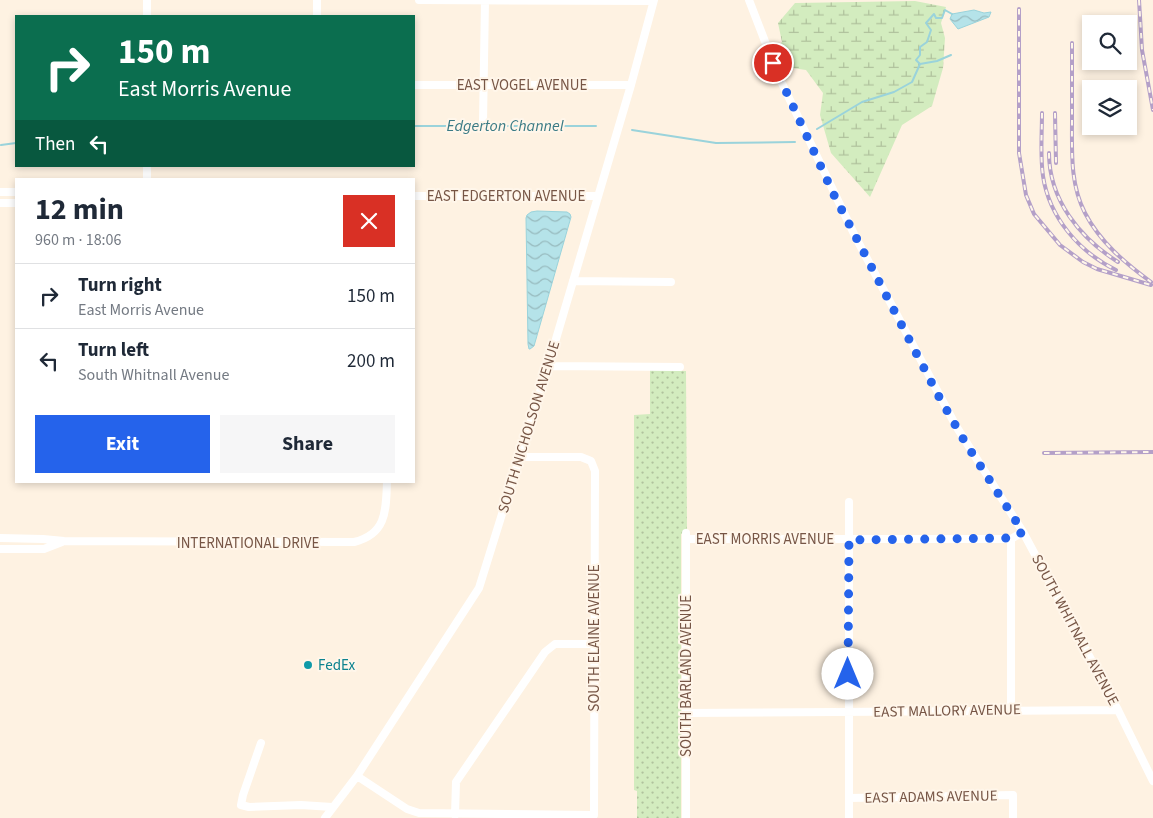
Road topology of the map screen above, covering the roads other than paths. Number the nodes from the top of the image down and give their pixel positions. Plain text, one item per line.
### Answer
1 (147, 0) edge
2 (317, 0) edge
3 (419, 0) edge
4 (484, 0) edge
5 (749, 0) edge
6 (654, 1) edge
7 (147, 15) edge
8 (317, 15) edge
9 (415, 85) edge
10 (484, 85) junction
11 (631, 85) junction
12 (484, 123) dead end
13 (0, 192) edge
14 (15, 192) edge
15 (415, 196) edge
16 (598, 196) junction
17 (0, 203) edge
18 (15, 203) edge
19 (573, 281) junction
20 (671, 282) dead end
21 (548, 366) junction
22 (680, 367) dead end
23 (521, 456) junction
24 (387, 483) edge
25 (849, 502) dead end
26 (1023, 532) junction
27 (686, 536) joint
28 (0, 538) edge
29 (1011, 538) junction
30 (849, 540) junction
31 (64, 541) junction
32 (0, 549) edge
33 (594, 644) junction
34 (1010, 710) junction
35 (1118, 710) junction
36 (848, 713) junction
37 (686, 714) junction
38 (261, 743) dead end
39 (357, 776) junction
40 (1153, 780) edge
41 (849, 798) junction
42 (332, 807) junction
43 (455, 814) junction
44 (325, 818) edge
45 (686, 818) edge
46 (849, 818) edge
47 (1013, 818) edge

1 - 7 street
2 - 8 street
3 - 4 street
4 - 6 street
4 - 10 street
5 - 26 street, SOUTH WHITNALL AVENUE
6 - 11 street, SOUTH NICHOLSON AVENUE
9 - 10 street, EAST VOGEL AVENUE
10 - 11 street, EAST VOGEL AVENUE
10 - 12 street
11 - 16 street, SOUTH NICHOLSON AVENUE
13 - 14 street
15 - 16 street, EAST EDGERTON AVENUE
16 - 19 street, SOUTH NICHOLSON AVENUE
17 - 18 street
19 - 20 street
19 - 21 street, SOUTH NICHOLSON AVENUE
21 - 22 street
21 - 23 street, SOUTH NICHOLSON AVENUE
23 - 33 street, SOUTH ELAINE AVENUE
23 - 39 street, SOUTH NICHOLSON AVENUE
24 - 31 street, INTERNATIONAL DRIVE
25 - 30 street
26 - 29 street, EAST MORRIS AVENUE
26 - 35 street, SOUTH WHITNALL AVENUE
27 - 30 street, EAST MORRIS AVENUE
27 - 37 street, SOUTH BARLAND AVENUE
28 - 31 street, INTERNATIONAL DRIVE
29 - 30 street, EAST MORRIS AVENUE
29 - 34 street
30 - 36 street
31 - 32 street, INTERNATIONAL DRIVE
33 - 43 street
33 - 43 street, SOUTH ELAINE AVENUE
34 - 35 street, EAST MALLORY AVENUE
34 - 36 street, EAST MALLORY AVENUE
35 - 40 street, SOUTH WHITNALL AVENUE
36 - 37 street, EAST MALLORY AVENUE
36 - 41 street
37 - 45 street, SOUTH BARLAND AVENUE
38 - 42 street
39 - 42 street, SOUTH NICHOLSON AVENUE
39 - 43 street
41 - 46 street
41 - 47 street, EAST ADAMS AVENUE
42 - 44 street, SOUTH NICHOLSON AVENUE

